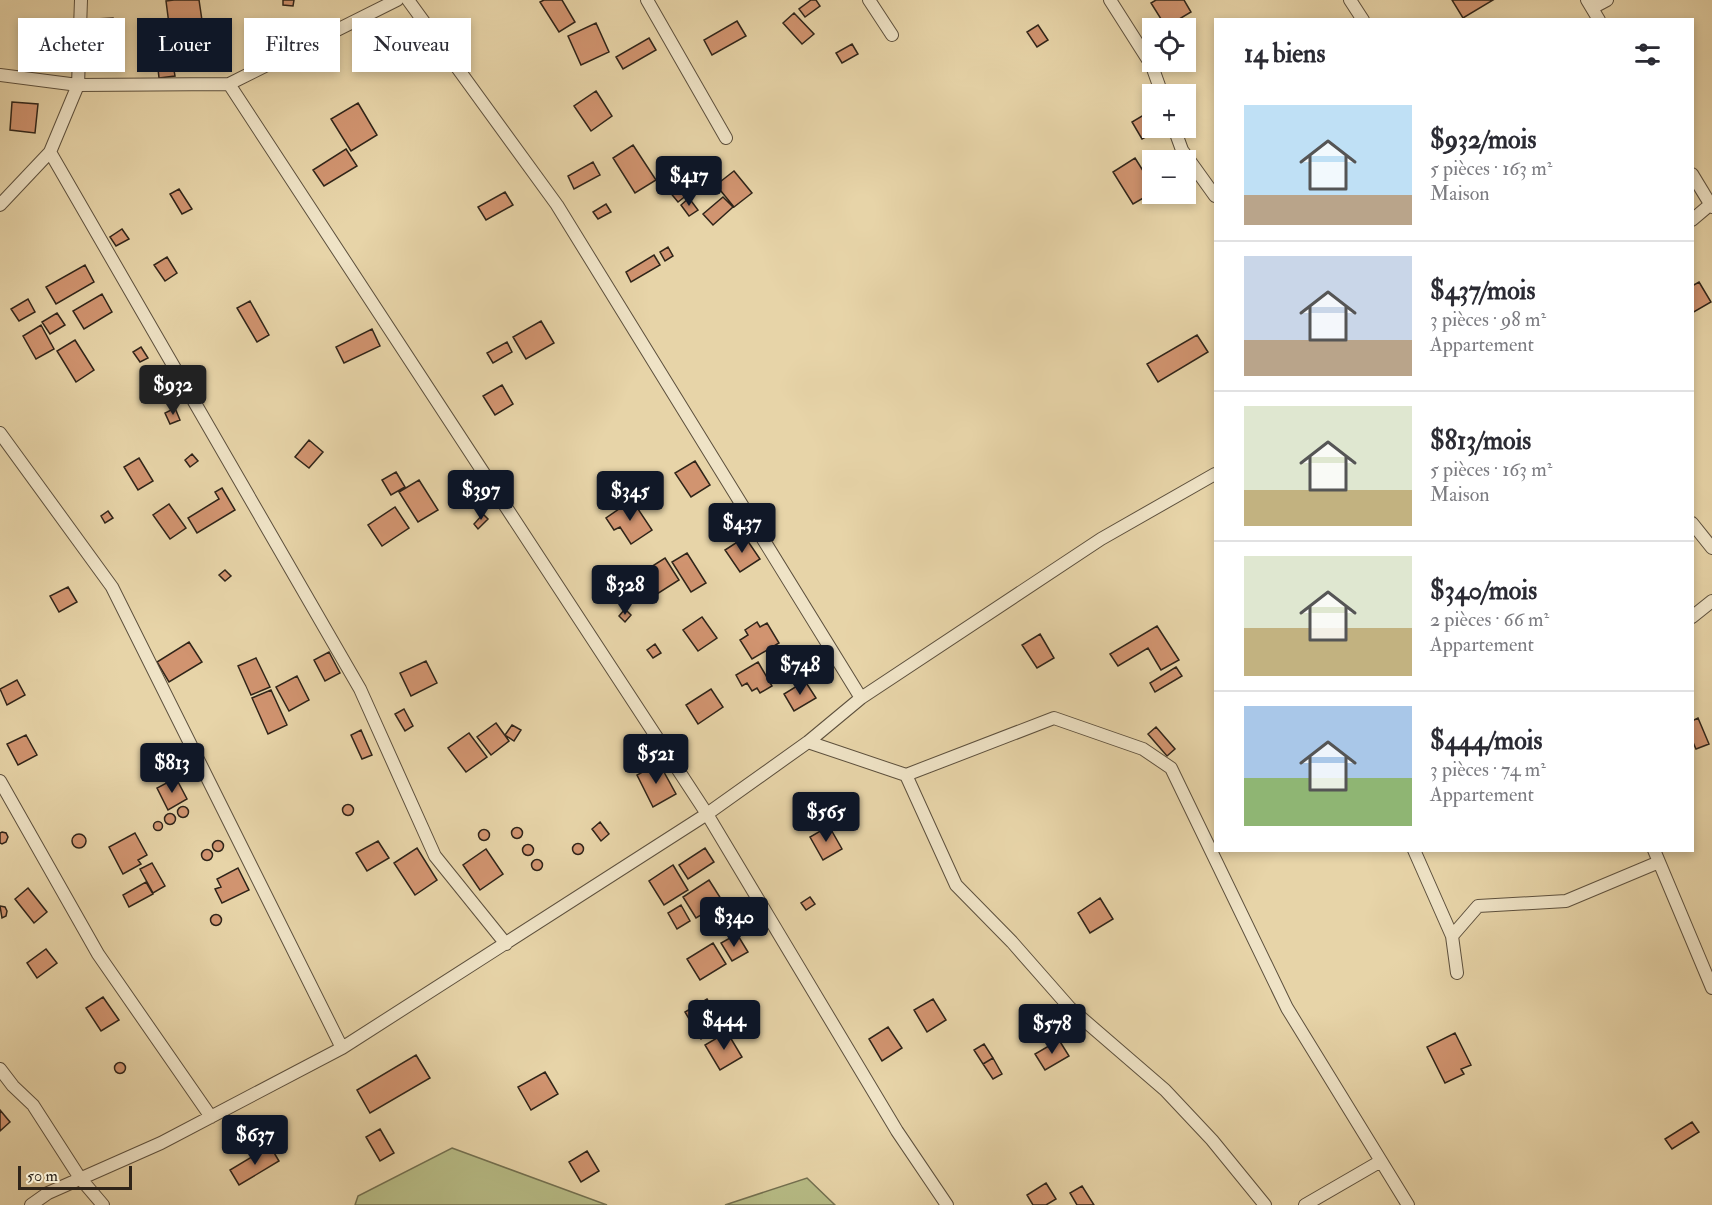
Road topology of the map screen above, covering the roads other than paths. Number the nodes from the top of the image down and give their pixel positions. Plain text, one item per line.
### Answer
1 (81, 0) edge
2 (398, 0) edge
3 (408, 0) edge
4 (647, 0) edge
5 (869, 0) edge
6 (1110, 0) edge
7 (1350, 0) edge
8 (1607, 0) edge
9 (1589, 4) edge
10 (1362, 18) edge
11 (1598, 18) edge
12 (892, 35) dead end
13 (0, 75) edge
14 (230, 84) junction
15 (1158, 84) edge
16 (78, 85) junction
17 (726, 138) dead end
18 (1178, 138) edge
19 (50, 152) junction
20 (1694, 177) edge
21 (1214, 195) edge
22 (0, 205) edge
23 (1711, 205) edge
24 (1694, 218) edge
25 (0, 433) edge
26 (1214, 475) edge
27 (1694, 526) edge
28 (1712, 548) edge
29 (1712, 602) edge
30 (1694, 616) edge
31 (861, 698) junction
32 (808, 742) junction
33 (906, 775) junction
34 (0, 781) edge
35 (707, 814) junction
36 (1415, 852) edge
37 (1656, 856) edge
38 (1452, 936) junction
39 (506, 944) junction
40 (1457, 973) dead end
41 (1712, 988) edge
42 (342, 1048) junction
43 (0, 1069) edge
44 (211, 1117) junction
45 (1381, 1161) junction
46 (80, 1178) junction
47 (31, 1205) edge
48 (103, 1205) edge
49 (946, 1205) edge
50 (1265, 1205) edge
51 (1305, 1205) edge
52 (1408, 1205) edge

1 - 16 street
2 - 14 street
3 - 31 street
4 - 17 street
5 - 12 street
6 - 15 street
7 - 10 street
8 - 9 street
9 - 11 street
13 - 16 street
14 - 16 street
14 - 35 street
16 - 19 street
18 - 21 street
19 - 22 street
19 - 39 street
20 - 23 street
23 - 24 street
25 - 42 street
26 - 31 street
27 - 28 street
29 - 30 street
31 - 32 street
32 - 33 street
32 - 35 street
33 - 45 street
33 - 50 street
34 - 44 street
35 - 39 street
35 - 49 street
36 - 38 street
37 - 38 street
37 - 41 street
38 - 40 street
39 - 42 street
42 - 44 street
43 - 46 street
44 - 46 street
45 - 51 street
45 - 52 street
46 - 47 street
46 - 48 street

